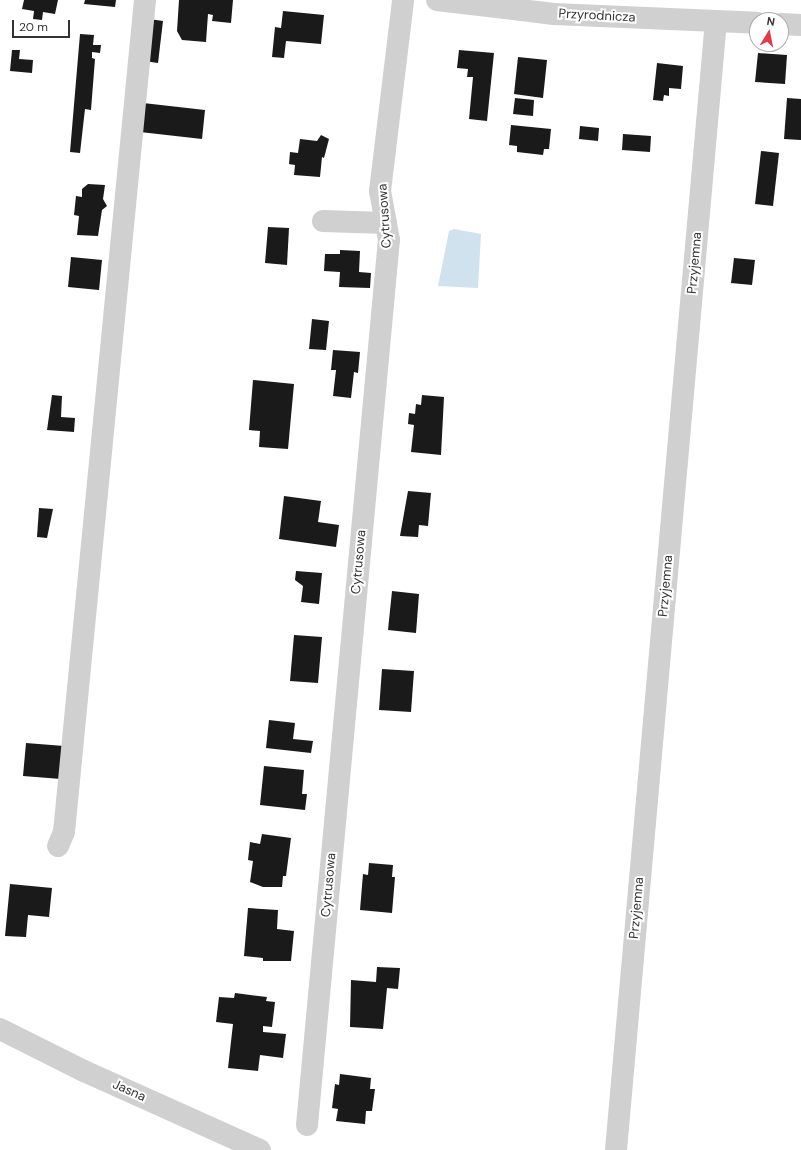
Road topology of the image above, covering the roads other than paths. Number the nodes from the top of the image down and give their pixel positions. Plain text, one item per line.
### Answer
1 (145, 0) edge
2 (403, 0) edge
3 (437, 0) edge
4 (716, 21) junction
5 (749, 23) edge
6 (789, 24) edge
7 (801, 25) edge
8 (323, 221) dead end
9 (386, 223) junction
10 (58, 846) dead end
11 (0, 1029) edge
12 (307, 1125) dead end
13 (260, 1150) edge
14 (616, 1150) edge

1 - 10 street
2 - 9 street, Cytrusowa
3 - 4 street, Przyrodnicza
4 - 5 street, Przyrodnicza
4 - 14 street, Przyjemna
6 - 7 street
8 - 9 street
9 - 12 street, Cytrusowa
11 - 13 street, Jasna

